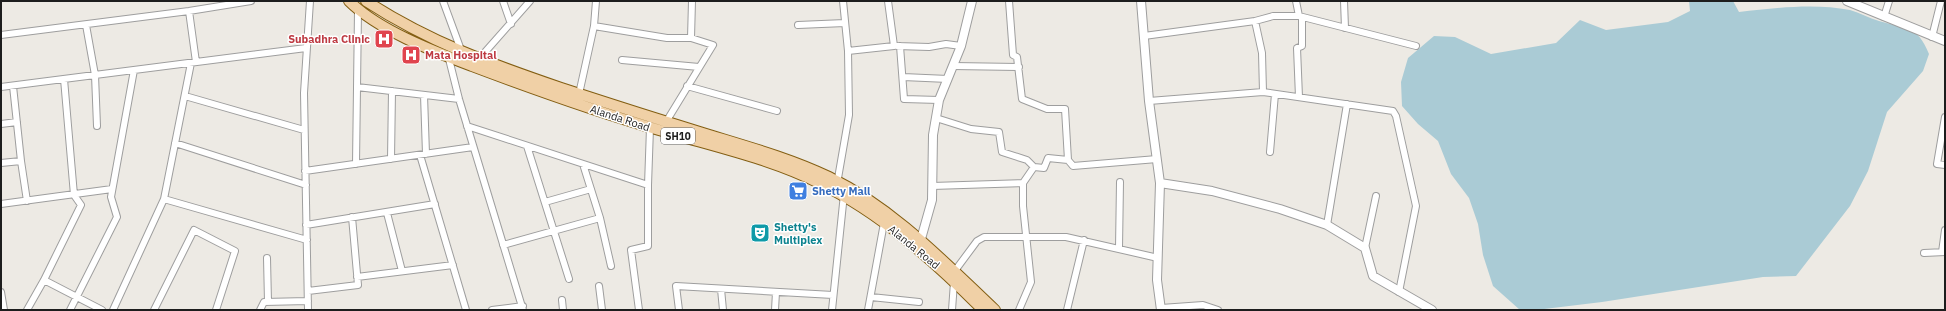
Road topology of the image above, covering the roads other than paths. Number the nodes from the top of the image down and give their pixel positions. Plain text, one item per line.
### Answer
1 (247, 1) edge
2 (250, 1) edge
3 (310, 1) edge
4 (349, 1) edge
5 (366, 1) edge
6 (443, 1) edge
7 (503, 1) edge
8 (530, 1) edge
9 (596, 1) edge
10 (692, 1) edge
11 (843, 1) edge
12 (888, 1) edge
13 (972, 1) edge
14 (1009, 1) edge
15 (1141, 1) edge
16 (1296, 1) edge
17 (1344, 1) edge
18 (1847, 1) edge
19 (1888, 1) edge
20 (1942, 1) edge
21 (189, 11) junction
22 (358, 11) junction
23 (1300, 17) junction
24 (1884, 17) junction
25 (1255, 21) junction
26 (845, 22) junction
27 (511, 24) junction
28 (86, 25) junction
29 (798, 25) dead end
30 (594, 26) junction
31 (1345, 28) junction
32 (1, 36) edge
33 (1144, 36) junction
34 (1932, 36) junction
35 (691, 38) junction
36 (1945, 41) edge
37 (446, 45) junction
38 (897, 46) junction
39 (961, 46) junction
40 (1416, 46) dead end
41 (306, 48) junction
42 (848, 50) junction
43 (461, 52) junction
44 (448, 57) junction
45 (478, 60) junction
46 (622, 60) dead end
47 (194, 62) junction
48 (464, 63) junction
49 (953, 66) junction
50 (699, 67) junction
51 (1019, 67) junction
52 (134, 70) junction
53 (95, 75) junction
54 (903, 77) junction
55 (64, 79) junction
56 (948, 79) junction
57 (13, 86) junction
58 (687, 86) junction
59 (1, 87) edge
60 (357, 87) junction
61 (392, 91) junction
62 (1263, 92) junction
63 (579, 94) junction
64 (1275, 94) junction
65 (424, 95) junction
66 (185, 96) junction
67 (1299, 97) junction
68 (459, 99) junction
69 (939, 100) junction
70 (1149, 101) junction
71 (1348, 104) junction
72 (777, 111) dead end
73 (936, 118) junction
74 (1945, 120) edge
75 (17, 122) junction
76 (666, 122) junction
77 (1, 124) edge
78 (97, 126) dead end
79 (467, 126) junction
80 (650, 128) junction
81 (304, 130) junction
82 (176, 143) junction
83 (527, 146) junction
84 (473, 147) junction
85 (1270, 152) dead end
86 (423, 154) junction
87 (391, 159) junction
88 (1157, 159) junction
89 (1068, 160) junction
90 (21, 161) junction
91 (1, 163) edge
92 (356, 164) junction
93 (583, 164) junction
94 (1945, 165) edge
95 (791, 167) junction
96 (1034, 167) junction
97 (305, 171) junction
98 (1120, 182) dead end
99 (1023, 183) junction
100 (1160, 183) junction
101 (648, 184) junction
102 (306, 185) junction
103 (932, 186) junction
104 (591, 189) junction
105 (841, 189) junction
106 (112, 190) junction
107 (74, 195) junction
108 (1376, 196) dead end
109 (164, 199) junction
110 (27, 201) junction
111 (545, 202) junction
112 (1, 204) edge
113 (435, 204) junction
114 (387, 213) junction
115 (352, 217) junction
116 (600, 218) junction
117 (884, 222) junction
118 (306, 224) junction
119 (1328, 225) junction
120 (1945, 230) edge
121 (554, 232) junction
122 (1026, 236) junction
123 (913, 237) junction
124 (307, 240) junction
125 (1084, 240) junction
126 (503, 245) junction
127 (1119, 248) junction
128 (1365, 248) junction
129 (1943, 252) edge
130 (1924, 253) dead end
131 (266, 258) dead end
132 (1158, 258) junction
133 (453, 265) junction
134 (611, 266) dead end
135 (402, 272) junction
136 (954, 276) junction
137 (357, 277) junction
138 (569, 279) dead end
139 (44, 280) junction
140 (599, 286) dead end
141 (721, 288) junction
142 (308, 291) junction
143 (1, 292) edge
144 (776, 292) junction
145 (1399, 292) junction
146 (833, 295) junction
147 (77, 297) junction
148 (871, 297) junction
149 (562, 300) dead end
150 (308, 301) junction
151 (268, 302) junction
152 (919, 302) dead end
153 (523, 308) edge
154 (1161, 309) edge
155 (4, 310) edge
156 (26, 310) edge
157 (70, 310) edge
158 (102, 310) edge
159 (113, 310) edge
160 (154, 310) edge
161 (216, 310) edge
162 (260, 310) edge
163 (308, 310) edge
164 (466, 310) edge
165 (492, 310) edge
166 (563, 310) edge
167 (602, 310) edge
168 (639, 310) edge
169 (679, 310) edge
170 (722, 310) edge
171 (775, 310) edge
172 (832, 310) edge
173 (868, 310) edge
174 (952, 310) edge
175 (982, 310) edge
176 (995, 310) edge
177 (1019, 310) edge
178 (1066, 310) edge
179 (1218, 310) edge
180 (1432, 310) edge

1 - 2 street
1 - 21 street
3 - 41 street
4 - 22 main road, Alanda Road / SH10
5 - 37 main road, Alanda Road / SH10
6 - 43 street
7 - 27 street
8 - 27 street
9 - 30 street
10 - 35 street
11 - 26 street
12 - 38 street
13 - 39 street
14 - 51 street
15 - 33 street
16 - 23 street
17 - 31 street
18 - 24 street
19 - 24 street
20 - 34 street
21 - 28 street
21 - 47 street
22 - 44 main road, Alanda Road / SH10
22 - 60 street
23 - 25 street
23 - 31 street
23 - 67 street
24 - 34 street
25 - 33 street
25 - 62 street
26 - 29 street
26 - 42 street
27 - 45 street
28 - 32 street
28 - 53 street
30 - 35 street
30 - 63 street
31 - 40 street
33 - 70 street
34 - 36 street
35 - 50 street
37 - 43 main road, Alanda Road / SH10
37 - 44 street
38 - 39 street
38 - 42 street
38 - 54 street
39 - 49 street
41 - 47 street
41 - 81 street
42 - 105 street
43 - 45 main road, Alanda Road / SH10
43 - 48 street
44 - 48 main road, Alanda Road / SH10
44 - 68 street
45 - 63 main road, Alanda Road / SH10
46 - 50 street
47 - 52 street
47 - 66 street
48 - 80 main road, Alanda Road / SH10
49 - 51 street
49 - 56 street
50 - 58 street
51 - 89 street
52 - 53 street
52 - 106 street
53 - 55 street
53 - 78 street
54 - 56 street
54 - 69 street
55 - 57 street
55 - 107 street
56 - 69 street
57 - 59 street
57 - 75 street
58 - 72 street
58 - 76 street
60 - 61 street
60 - 92 street
61 - 65 street
61 - 87 street
62 - 64 street
62 - 70 street
63 - 76 main road, Alanda Road / SH10
64 - 67 street
64 - 85 street
65 - 68 street
65 - 86 street
66 - 81 street
66 - 82 street
67 - 71 street
68 - 79 street
69 - 73 street
70 - 88 street
71 - 119 street
71 - 145 street
73 - 96 street
73 - 103 street
74 - 94 street
75 - 77 street
75 - 90 street
76 - 95 main road, Alanda Road / SH10
79 - 83 street
79 - 84 street
80 - 95 main road, Alanda Road / SH10
80 - 101 street
81 - 97 street
82 - 102 street
82 - 109 street
83 - 93 street
83 - 111 street
84 - 86 street
84 - 126 street
86 - 87 street
86 - 113 street
87 - 92 street
88 - 89 street
88 - 100 street
89 - 96 street
90 - 91 street
90 - 110 street
92 - 97 street
93 - 101 street
93 - 104 street
95 - 105 main road, Alanda Road / SH10
96 - 99 street
97 - 102 street
98 - 127 street
99 - 103 street
99 - 122 street
100 - 119 street
100 - 132 street
101 - 168 street
102 - 118 street
103 - 123 street
104 - 111 street
104 - 116 street
105 - 117 main road, Alanda Road / SH10
105 - 123 main road, Alanda Road / SH10
105 - 146 street
106 - 107 street
106 - 147 street
107 - 110 street
107 - 139 street
108 - 128 street
109 - 124 street
109 - 159 street
110 - 112 street
111 - 121 street
113 - 114 street
113 - 133 street
114 - 115 street
114 - 135 street
115 - 118 street
115 - 137 street
116 - 121 street
116 - 134 street
117 - 123 main road, Alanda Road / SH10
117 - 148 street
118 - 124 street
119 - 128 street
120 - 129 street
121 - 126 street
121 - 138 street
122 - 125 street
122 - 136 street
122 - 177 street
123 - 136 main road, Alanda Road / SH10
123 - 136 main road, Alanda Road / SH10
124 - 142 street
125 - 127 street
125 - 178 street
126 - 153 street
127 - 132 street
128 - 145 street
129 - 130 street
131 - 151 street
132 - 154 street
133 - 135 street
133 - 164 street
135 - 137 street
136 - 174 street
136 - 175 main road, Alanda Road / SH10
136 - 176 main road, Alanda Road / SH10
137 - 142 street
139 - 147 street
139 - 156 street
140 - 167 street
141 - 144 street
141 - 169 street
141 - 170 street
142 - 150 street
143 - 155 street
144 - 146 street
144 - 171 street
145 - 180 street
146 - 172 street
147 - 157 street
147 - 158 street
148 - 152 street
148 - 173 street
149 - 166 street
150 - 151 street
150 - 163 street
151 - 162 street
153 - 165 street
154 - 179 street
160 - 161 street

